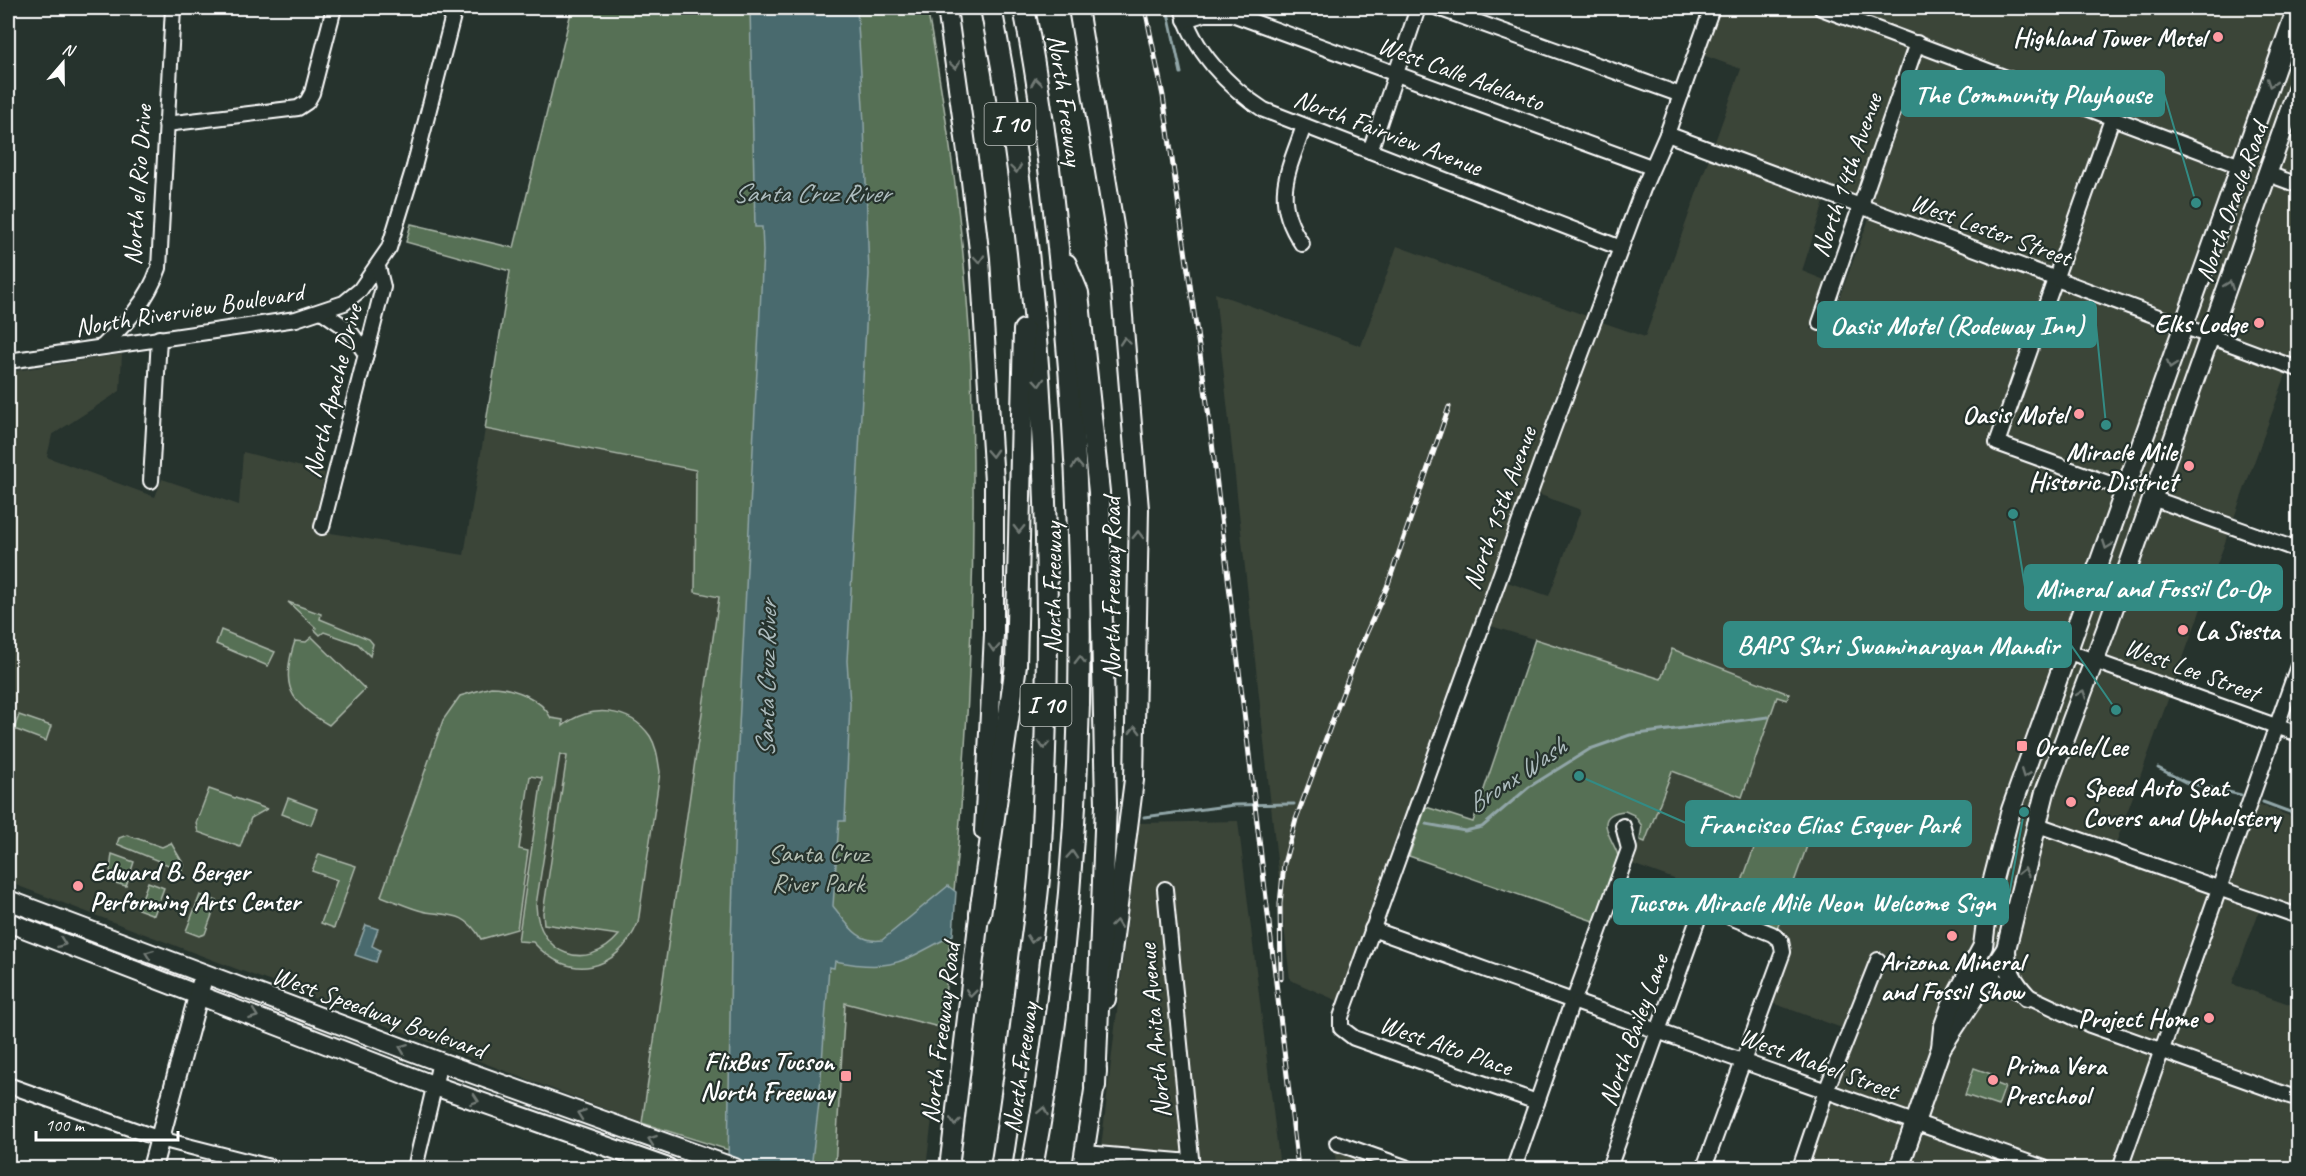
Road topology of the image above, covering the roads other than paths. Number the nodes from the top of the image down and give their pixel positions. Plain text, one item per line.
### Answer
1 (173, 8) edge
2 (334, 8) edge
3 (455, 8) edge
4 (946, 8) edge
5 (991, 8) edge
6 (1024, 8) edge
7 (1078, 8) edge
8 (1418, 8) edge
9 (1438, 8) edge
10 (1712, 8) edge
11 (1821, 8) edge
12 (2297, 8) edge
13 (1184, 14) edge
14 (1917, 43) junction
15 (1395, 76) junction
16 (2298, 87) edge
17 (1682, 95) junction
18 (2112, 118) junction
19 (166, 124) junction
20 (1304, 126) junction
21 (1667, 134) junction
22 (1370, 151) junction
23 (1652, 167) junction
24 (2243, 167) junction
25 (2268, 174) junction
26 (2298, 185) edge
27 (1861, 206) junction
28 (1026, 240) junction
29 (1058, 244) junction
30 (1302, 244) dead end
31 (1621, 248) junction
32 (378, 267) junction
33 (2055, 279) junction
34 (323, 312) junction
35 (1820, 323) dead end
36 (2183, 328) junction
37 (159, 338) junction
38 (2208, 338) junction
39 (102, 347) junction
40 (366, 354) junction
41 (8, 361) edge
42 (2298, 369) edge
43 (151, 481) dead end
44 (2127, 490) junction
45 (2152, 498) junction
46 (322, 526) dead end
47 (2298, 550) edge
48 (2069, 652) junction
49 (2094, 660) junction
50 (2298, 666) edge
51 (2044, 722) junction
52 (2277, 726) junction
53 (2298, 734) edge
54 (2035, 824) junction
55 (1623, 826) dead end
56 (1165, 889) dead end
57 (2220, 889) junction
58 (8, 900) edge
59 (1724, 900) dead end
60 (1702, 908) dead end
61 (980, 914) junction
62 (2298, 916) edge
63 (8, 922) edge
64 (1372, 929) junction
65 (2006, 949) junction
66 (1878, 960) dead end
67 (1969, 968) junction
68 (204, 975) junction
69 (1989, 978) junction
70 (199, 995) junction
71 (2027, 997) junction
72 (1572, 1002) junction
73 (1341, 1028) joint
74 (1658, 1031) junction
75 (1941, 1048) junction
76 (2163, 1051) junction
77 (440, 1062) junction
78 (1743, 1062) junction
79 (8, 1085) edge
80 (435, 1086) junction
81 (1095, 1086) junction
82 (1826, 1091) junction
83 (2298, 1099) edge
84 (1537, 1102) junction
85 (1915, 1123) junction
86 (160, 1139) junction
87 (1337, 1143) dead end
88 (1084, 1161) edge
89 (704, 1163) edge
90 (2012, 1163) edge
91 (948, 1165) edge
92 (1191, 1165) edge
93 (152, 1168) edge
94 (274, 1168) edge
95 (415, 1168) edge
96 (668, 1168) edge
97 (735, 1168) edge
98 (1001, 1168) edge
99 (1032, 1168) edge
100 (1408, 1168) edge
101 (1514, 1168) edge
102 (1609, 1168) edge
103 (1704, 1168) edge
104 (1800, 1168) edge
105 (1899, 1168) edge
106 (2044, 1168) edge
107 (2121, 1168) edge

1 - 19 street, North el Rio Drive
2 - 19 street
3 - 32 street, North Riverview Boulevard
4 -> 61 main road, North Freeway Road
5 -> 28 highway, North Freeway / I 10
29 -> 6 highway, North Freeway / I 10
81 -> 7 main road, North Freeway Road
8 - 15 street
9 - 17 street
10 - 17 street, North 15th Avenue
11 - 14 street
12 -> 24 main road, North Oracle Road
13 - 15 street, West Calle Adelanto
13 - 20 street, North Fairview Avenue
14 - 18 street
14 - 27 street, North 14th Avenue
15 - 22 street
15 - 23 street, West Calle Adelanto
16 - 25 main road, North Oracle Road
17 - 21 street, North 15th Avenue
18 - 24 street
18 - 33 street
19 - 39 street, North el Rio Drive
20 - 22 street, North Fairview Avenue
20 - 30 street
21 - 23 street, North 15th Avenue
21 - 27 street, West Lester Street
22 - 31 street, North Fairview Avenue
23 - 31 street, North 15th Avenue
24 - 36 main road, North Oracle Road
25 - 26 street
38 -> 25 main road, North Oracle Road
27 - 33 street, West Lester Street
27 - 35 street, North 14th Avenue
28 -> 61 highway
28 -> 98 highway, North Freeway / I 10
29 - 81 highway
99 -> 29 highway, North Freeway / I 10
31 - 64 street, North 15th Avenue
32 - 34 street, North Riverview Boulevard
32 - 40 street, North Apache Drive
33 - 36 street, West Lester Street
33 - 44 street
34 - 37 street, North Riverview Boulevard
34 - 40 street
36 - 38 street, West Lester Street
36 -> 44 main road, North Oracle Road
37 - 39 street, North Riverview Boulevard
37 - 43 street
38 - 42 street, West Lester Street
38 - 45 main road, North Oracle Road
39 - 41 street, North Riverview Boulevard
40 - 46 street, North Apache Drive
44 -> 48 main road, North Oracle Road
45 - 47 street
45 - 49 main road, North Oracle Road
48 - 49 street, West Lee Street
48 - 51 main road, North Oracle Road
49 - 52 street, West Lee Street
54 -> 49 main road, North Oracle Road
50 - 52 street
51 - 54 main road
51 -> 67 main road, North Oracle Road
52 - 53 street, West Lee Street
52 - 57 street
54 - 57 street
65 -> 54 main road, North Oracle Road
55 - 72 street
56 - 92 street, North Anita Avenue
57 - 62 street
57 - 76 street
68 -> 58 main road, West Speedway Boulevard
59 - 78 street
60 - 74 street, North Bailey Lane
61 -> 91 main road, North Freeway Road
63 -> 70 main road, West Speedway Boulevard
64 - 72 street, West Mabel Street
64 - 73 street, North 15th Avenue
65 - 69 main road, North Oracle Road
65 - 71 main road
66 - 82 street
67 - 69 street
67 - 75 main road, North Oracle Road
68 - 70 main road
77 -> 68 main road, West Speedway Boulevard
69 - 71 street
69 - 75 main road, North Oracle Road
70 -> 80 main road, West Speedway Boulevard
70 - 86 main road
71 - 76 street
72 - 74 street, West Mabel Street
72 - 84 street
73 - 84 street, West Alto Place
74 - 78 street, West Mabel Street
74 - 102 street, North Bailey Lane
75 - 85 main road
76 - 83 street
76 - 107 street
77 - 80 street
89 -> 77 main road, West Speedway Boulevard
78 - 82 street, West Mabel Street
78 - 103 street
79 - 86 street
80 - 95 street
80 -> 96 main road, West Speedway Boulevard
81 - 88 main road, North Freeway Road
82 - 85 street, West Mabel Street
82 - 104 street
84 - 101 street
85 - 90 street, West Mabel Street
85 - 105 main road
86 - 93 main road
86 - 94 street
87 - 100 street
88 - 92 street
89 - 97 main road, West Speedway Boulevard
90 - 106 street, West Mabel Street

